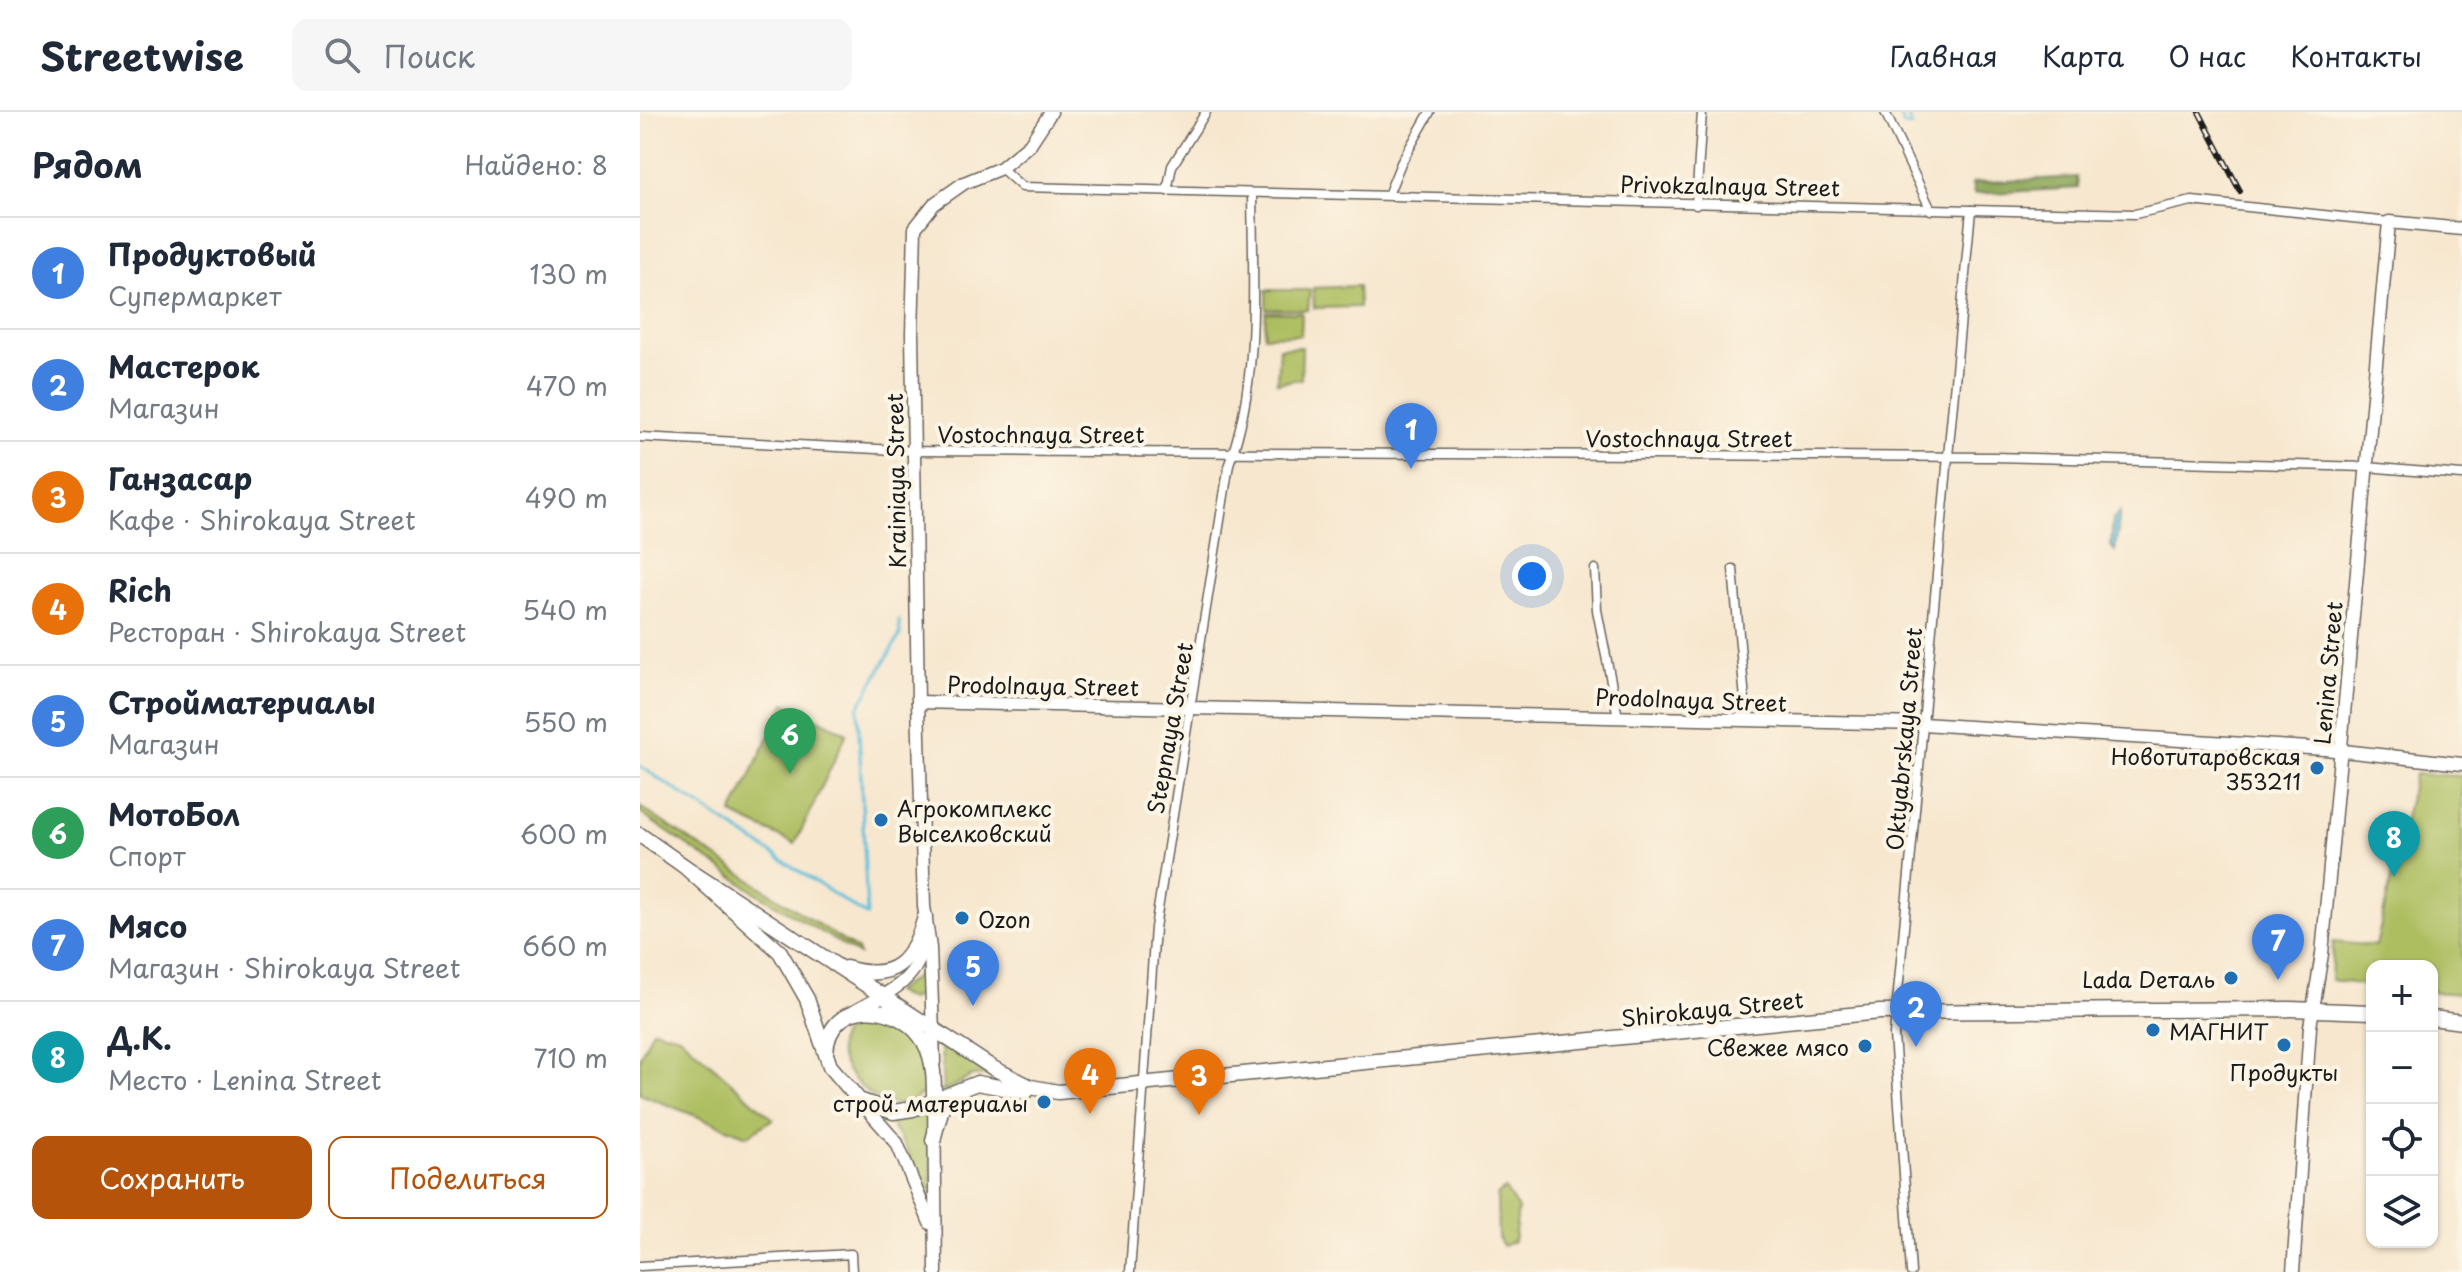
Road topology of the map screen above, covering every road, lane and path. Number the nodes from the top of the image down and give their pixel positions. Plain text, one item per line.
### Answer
1 (1051, 112) edge
2 (1206, 112) edge
3 (1430, 112) edge
4 (1702, 112) edge
5 (1885, 112) edge
6 (1001, 168) junction
7 (1167, 191) junction
8 (1252, 193) junction
9 (1388, 195) junction
10 (1696, 205) junction
11 (1931, 210) junction
12 (1971, 210) junction
13 (2389, 222) junction
14 (2462, 229) edge
15 (640, 437) edge
16 (916, 451) junction
17 (1234, 451) junction
18 (1948, 457) junction
19 (2366, 467) junction
20 (2462, 475) edge
21 (1595, 569) dead end
22 (1733, 569) dead end
23 (918, 702) junction
24 (1193, 708) junction
25 (1618, 717) junction
26 (1747, 721) junction
27 (1922, 724) junction
28 (2340, 751) junction
29 (2462, 764) edge
30 (640, 835) edge
31 (684, 866) junction
32 (925, 917) junction
33 (837, 965) junction
34 (883, 996) junction
35 (2313, 1009) junction
36 (1897, 1011) junction
37 (2366, 1012) edge
38 (890, 1014) junction
39 (845, 1016) junction
40 (915, 1018) junction
41 (2438, 1019) edge
42 (2462, 1022) edge
43 (934, 1031) junction
44 (826, 1058) junction
45 (934, 1081) junction
46 (1143, 1086) junction
47 (959, 1088) junction
48 (1058, 1092) junction
49 (934, 1099) junction
50 (859, 1100) junction
51 (933, 1140) junction
52 (936, 1250) junction
53 (640, 1266) edge
54 (852, 1272) edge
55 (936, 1272) edge
56 (1130, 1272) edge
57 (1911, 1272) edge
58 (2293, 1272) edge

1 - 6 street, Krainiaya Street
2 - 7 street
3 - 9 street
4 - 10 street
5 - 11 street
6 - 7 street, Privokzalnaya Street
6 - 16 street, Krainiaya Street
7 - 8 street, Privokzalnaya Street
8 - 9 street, Privokzalnaya Street
8 - 17 street, Stepnaya Street
9 - 10 street, Privokzalnaya Street
10 - 11 street, Privokzalnaya Street
11 - 12 street, Privokzalnaya Street
12 - 13 street, Privokzalnaya Street
12 - 18 street, Oktyabrskaya Street
13 - 14 street, Privokzalnaya Street
13 - 19 street, Lenina Street
15 - 16 street, Vostochnaya Street
16 - 17 street, Vostochnaya Street
16 - 23 street, Krainiaya Street
17 - 18 street, Vostochnaya Street
17 - 24 street, Stepnaya Street
18 - 19 street, Vostochnaya Street
18 - 27 street, Oktyabrskaya Street
19 - 20 street, Vostochnaya Street
19 - 28 street, Lenina Street
21 - 25 street
22 - 26 street
23 - 24 street, Prodolnaya Street
23 - 32 street, Krainiaya Street
24 - 25 street, Prodolnaya Street
24 - 46 street, Stepnaya Street
25 - 26 street, Prodolnaya Street
26 - 27 street, Prodolnaya Street
27 - 28 street, Prodolnaya Street
27 - 36 street, Oktyabrskaya Street
28 - 29 street, Prodolnaya Street
28 - 35 street, Lenina Street
30 - 31 main road
31 - 33 main road
31 - 44 main road
32 - 33 main road
32 - 34 street
32 - 43 street
33 - 34 main road
34 - 39 street
34 - 40 main road
35 - 36 main road, Shirokaya Street
35 - 37 main road, Shirokaya Street
35 - 58 street, Lenina Street
36 - 46 main road, Shirokaya Street
36 - 57 street, Oktyabrskaya Street
38 - 39 main road
38 - 40 main road
38 - 45 main road
39 - 44 main road
40 - 43 main road
41 - 42 main road
43 - 45 street
43 - 48 main road
44 - 50 main road
45 - 49 main road
46 - 48 main road, Shirokaya Street
46 - 56 street, Stepnaya Street
47 - 48 main road
47 - 49 main road
47 - 51 main road
49 - 50 main road
49 - 51 street
50 - 52 street
51 - 52 street
52 - 55 street
53 - 54 street

